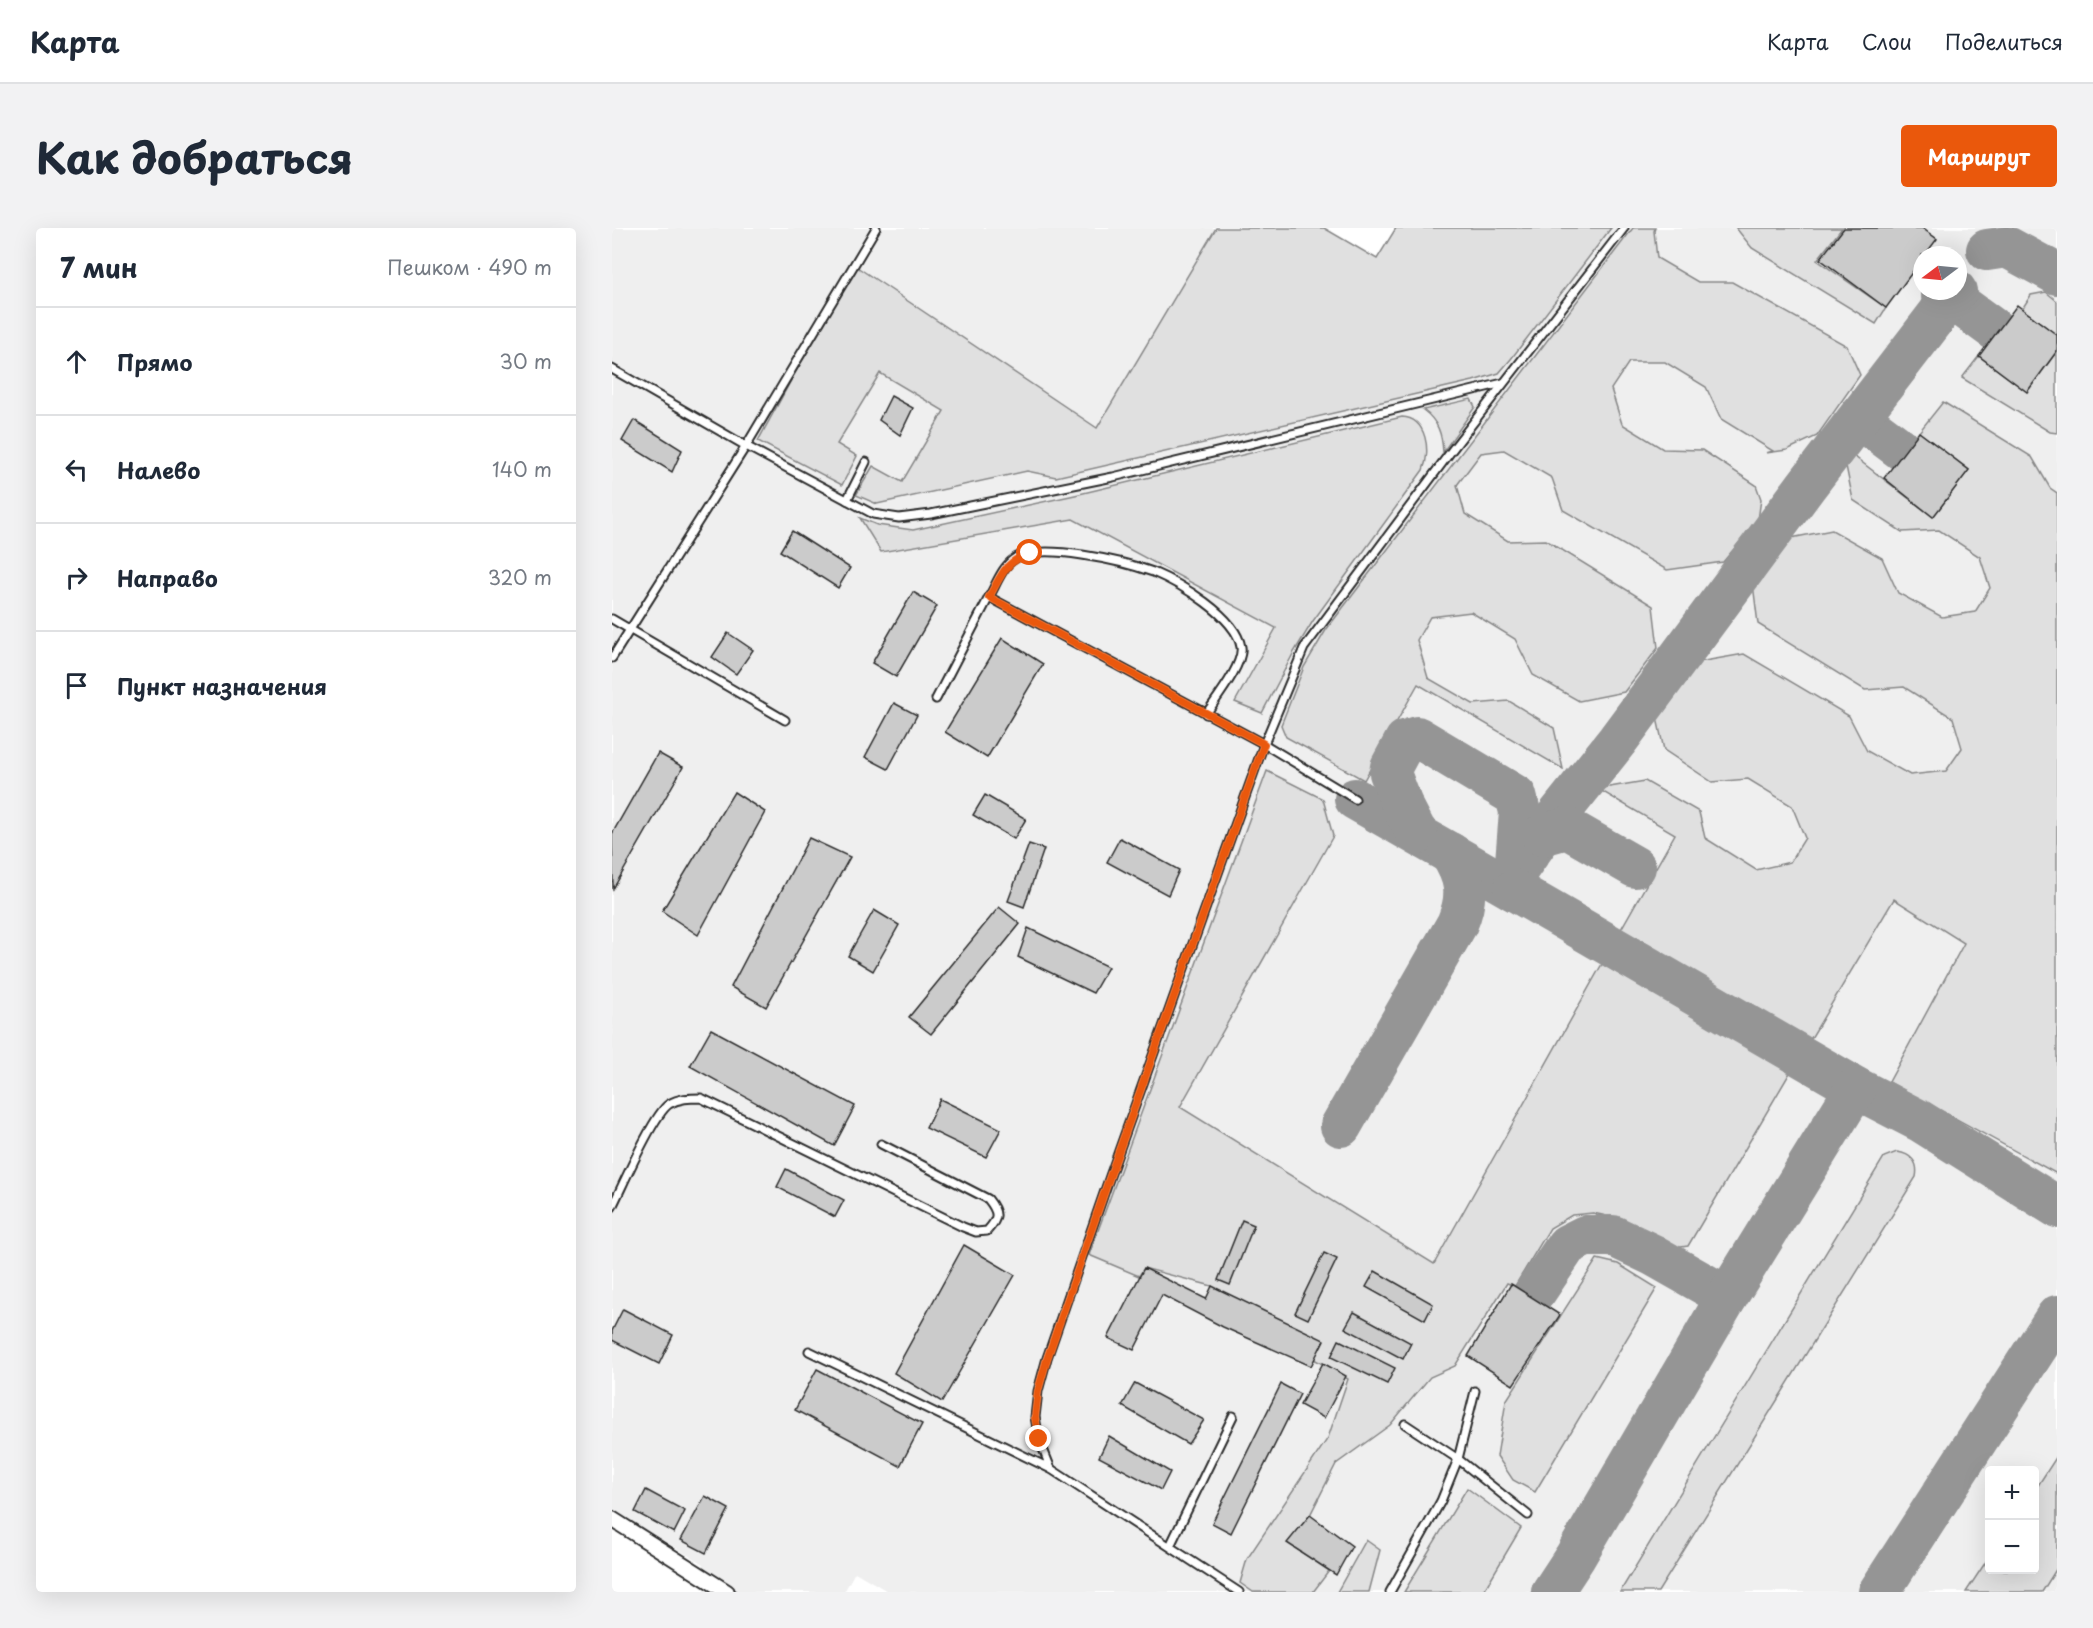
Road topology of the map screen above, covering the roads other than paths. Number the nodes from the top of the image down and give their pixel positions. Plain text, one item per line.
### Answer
1 (876, 228) edge
2 (1624, 228) edge
3 (612, 369) edge
4 (1503, 383) junction
5 (746, 446) junction
6 (867, 462) dead end
7 (847, 500) junction
8 (989, 597) junction
9 (612, 619) edge
10 (631, 628) junction
11 (612, 658) edge
12 (936, 699) dead end
13 (1206, 714) junction
14 (785, 720) dead end
15 (1264, 744) junction
16 (1354, 799) dead end
17 (880, 1144) dead end
18 (612, 1207) edge
19 (809, 1351) dead end
20 (1475, 1391) dead end
21 (1233, 1416) dead end
22 (1405, 1424) dead end
23 (1458, 1459) junction
24 (1051, 1469) junction
25 (1528, 1515) dead end
26 (612, 1519) edge
27 (1170, 1546) junction
28 (727, 1592) edge
29 (1239, 1592) edge
30 (1390, 1592) edge

1 - 5 lane
2 - 4 lane
3 - 5 lane
4 - 7 lane
4 - 15 lane
5 - 7 lane
5 - 10 lane
6 - 7 lane
8 - 12 lane
8 - 13 lane
8 - 13 lane
9 - 10 lane
10 - 11 lane
10 - 14 lane
13 - 15 lane
15 - 16 lane
15 - 24 lane
17 - 18 lane
19 - 24 lane
20 - 23 lane
21 - 27 lane
22 - 23 lane
23 - 25 lane
23 - 30 lane
24 - 27 lane
26 - 28 street
27 - 29 lane

